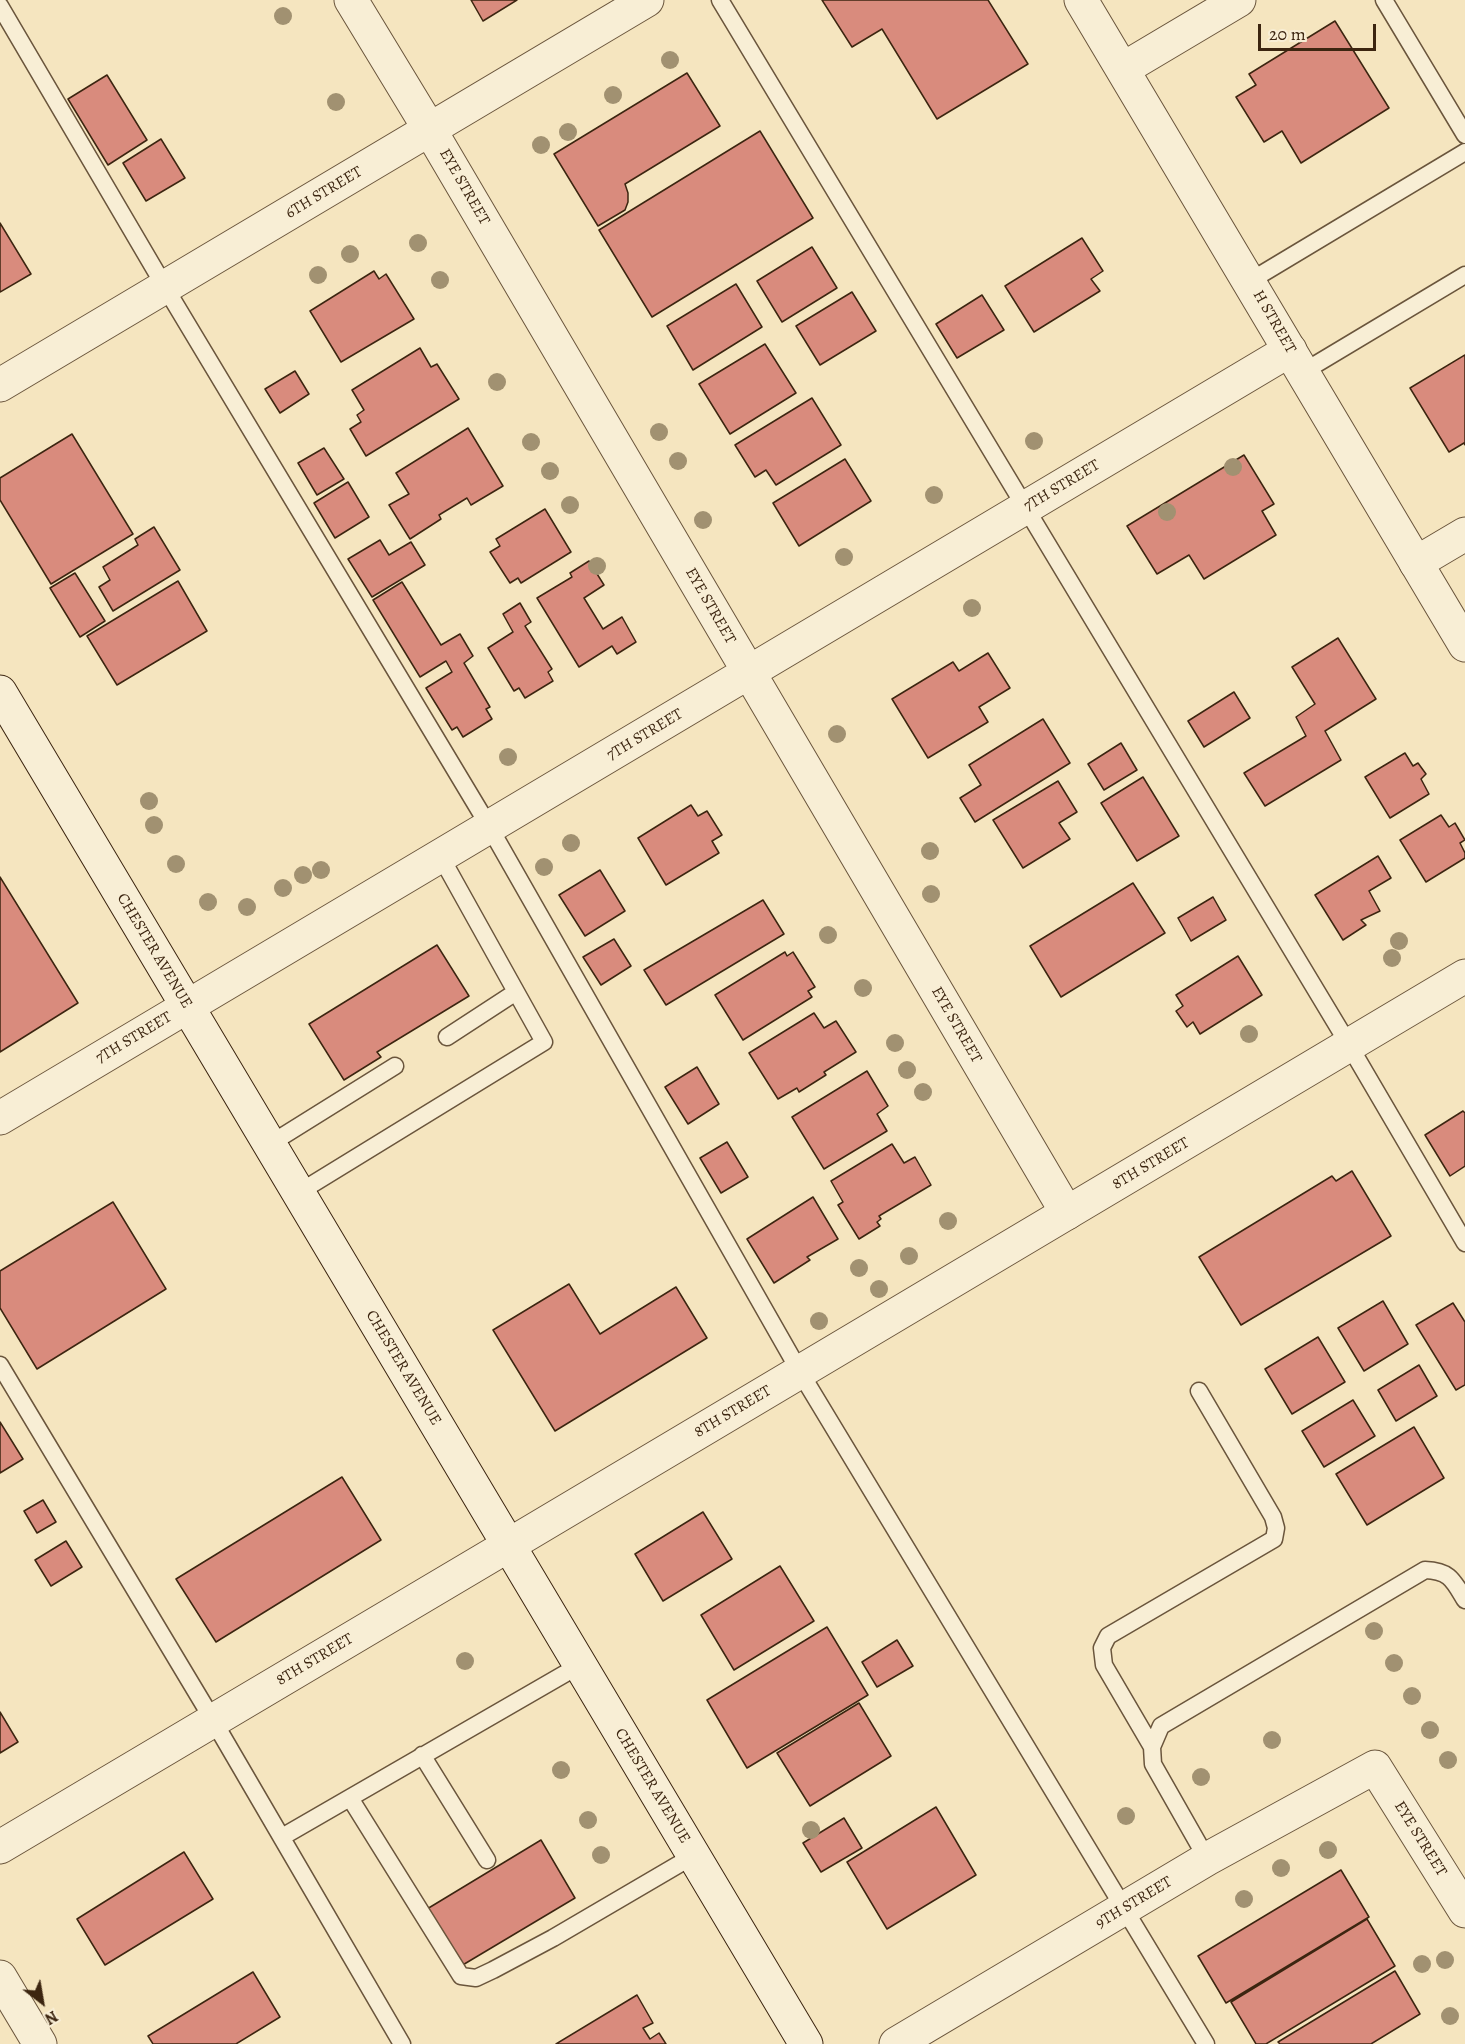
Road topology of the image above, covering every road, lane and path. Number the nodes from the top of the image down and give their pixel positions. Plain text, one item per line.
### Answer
1 (351, 0) edge
2 (647, 0) edge
3 (720, 0) edge
4 (1081, 0) edge
5 (1239, 0) edge
6 (1384, 0) edge
7 (0, 6) edge
8 (1123, 69) junction
9 (430, 129) junction
10 (1465, 135) edge
11 (1465, 152) edge
12 (1465, 275) edge
13 (1250, 281) junction
14 (165, 287) junction
15 (1296, 361) junction
16 (0, 385) edge
17 (1025, 508) junction
18 (1465, 534) edge
19 (1416, 563) junction
20 (1465, 645) edge
21 (749, 672) junction
22 (0, 692) edge
23 (490, 828) junction
24 (441, 857) junction
25 (1465, 976) edge
26 (516, 992) junction
27 (188, 1006) junction
28 (447, 1037) dead end
29 (1349, 1045) junction
30 (395, 1066) dead end
31 (0, 1118) edge
32 (270, 1144) junction
33 (298, 1193) junction
34 (1067, 1213) junction
35 (1465, 1243) edge
36 (0, 1365) edge
37 (800, 1372) junction
38 (1199, 1391) dead end
39 (508, 1545) junction
40 (1465, 1600) edge
41 (580, 1665) junction
42 (213, 1720) junction
43 (1152, 1747) junction
44 (422, 1755) junction
45 (1375, 1767) joint
46 (350, 1798) junction
47 (282, 1837) junction
48 (0, 1847) edge
49 (693, 1856) junction
50 (1207, 1859) junction
51 (487, 1860) dead end
52 (1126, 1908) junction
53 (1465, 1911) edge
54 (0, 1977) edge
55 (40, 2044) edge
56 (402, 2044) edge
57 (806, 2044) edge
58 (896, 2044) edge
59 (1206, 2044) edge

1 - 9 street, EYE STREET
2 - 9 street, 6TH STREET
3 - 17 lane
4 - 8 street, H STREET
5 - 8 street
6 - 10 lane
7 - 14 lane
8 - 13 street, H STREET
9 - 14 street, 6TH STREET
9 - 21 street, EYE STREET
11 - 13 lane
12 - 15 lane
13 - 15 street, H STREET
14 - 16 street, 6TH STREET
14 - 23 lane
15 - 17 street, 7TH STREET
15 - 19 street, H STREET
17 - 21 street, 7TH STREET
17 - 29 lane
18 - 19 street
19 - 20 street, H STREET
21 - 23 street, 7TH STREET
21 - 34 street, EYE STREET
22 - 27 street, CHESTER AVENUE
23 - 24 street, 7TH STREET
23 - 37 lane
24 - 26 lane
24 - 27 street, 7TH STREET
25 - 29 street, 8TH STREET
26 - 28 lane
26 - 33 lane
27 - 31 street, 7TH STREET
27 - 32 street, CHESTER AVENUE
29 - 34 street, 8TH STREET
29 - 35 lane
30 - 32 lane
32 - 33 street, CHESTER AVENUE
33 - 39 street, CHESTER AVENUE
34 - 37 street, 8TH STREET
36 - 42 lane
37 - 39 street, 8TH STREET
37 - 52 lane
38 - 43 lane
39 - 41 street, CHESTER AVENUE
39 - 42 street, 8TH STREET
40 - 43 lane
41 - 44 lane
41 - 49 street, CHESTER AVENUE
42 - 47 lane
42 - 48 street, 8TH STREET
43 - 50 lane
44 - 46 lane
44 - 51 lane
45 - 50 street, 9TH STREET
45 - 53 street, EYE STREET
46 - 47 lane
46 - 49 lane
47 - 56 lane
49 - 57 street, CHESTER AVENUE
50 - 52 street, 9TH STREET
52 - 58 street, 9TH STREET
52 - 59 lane
54 - 55 street

